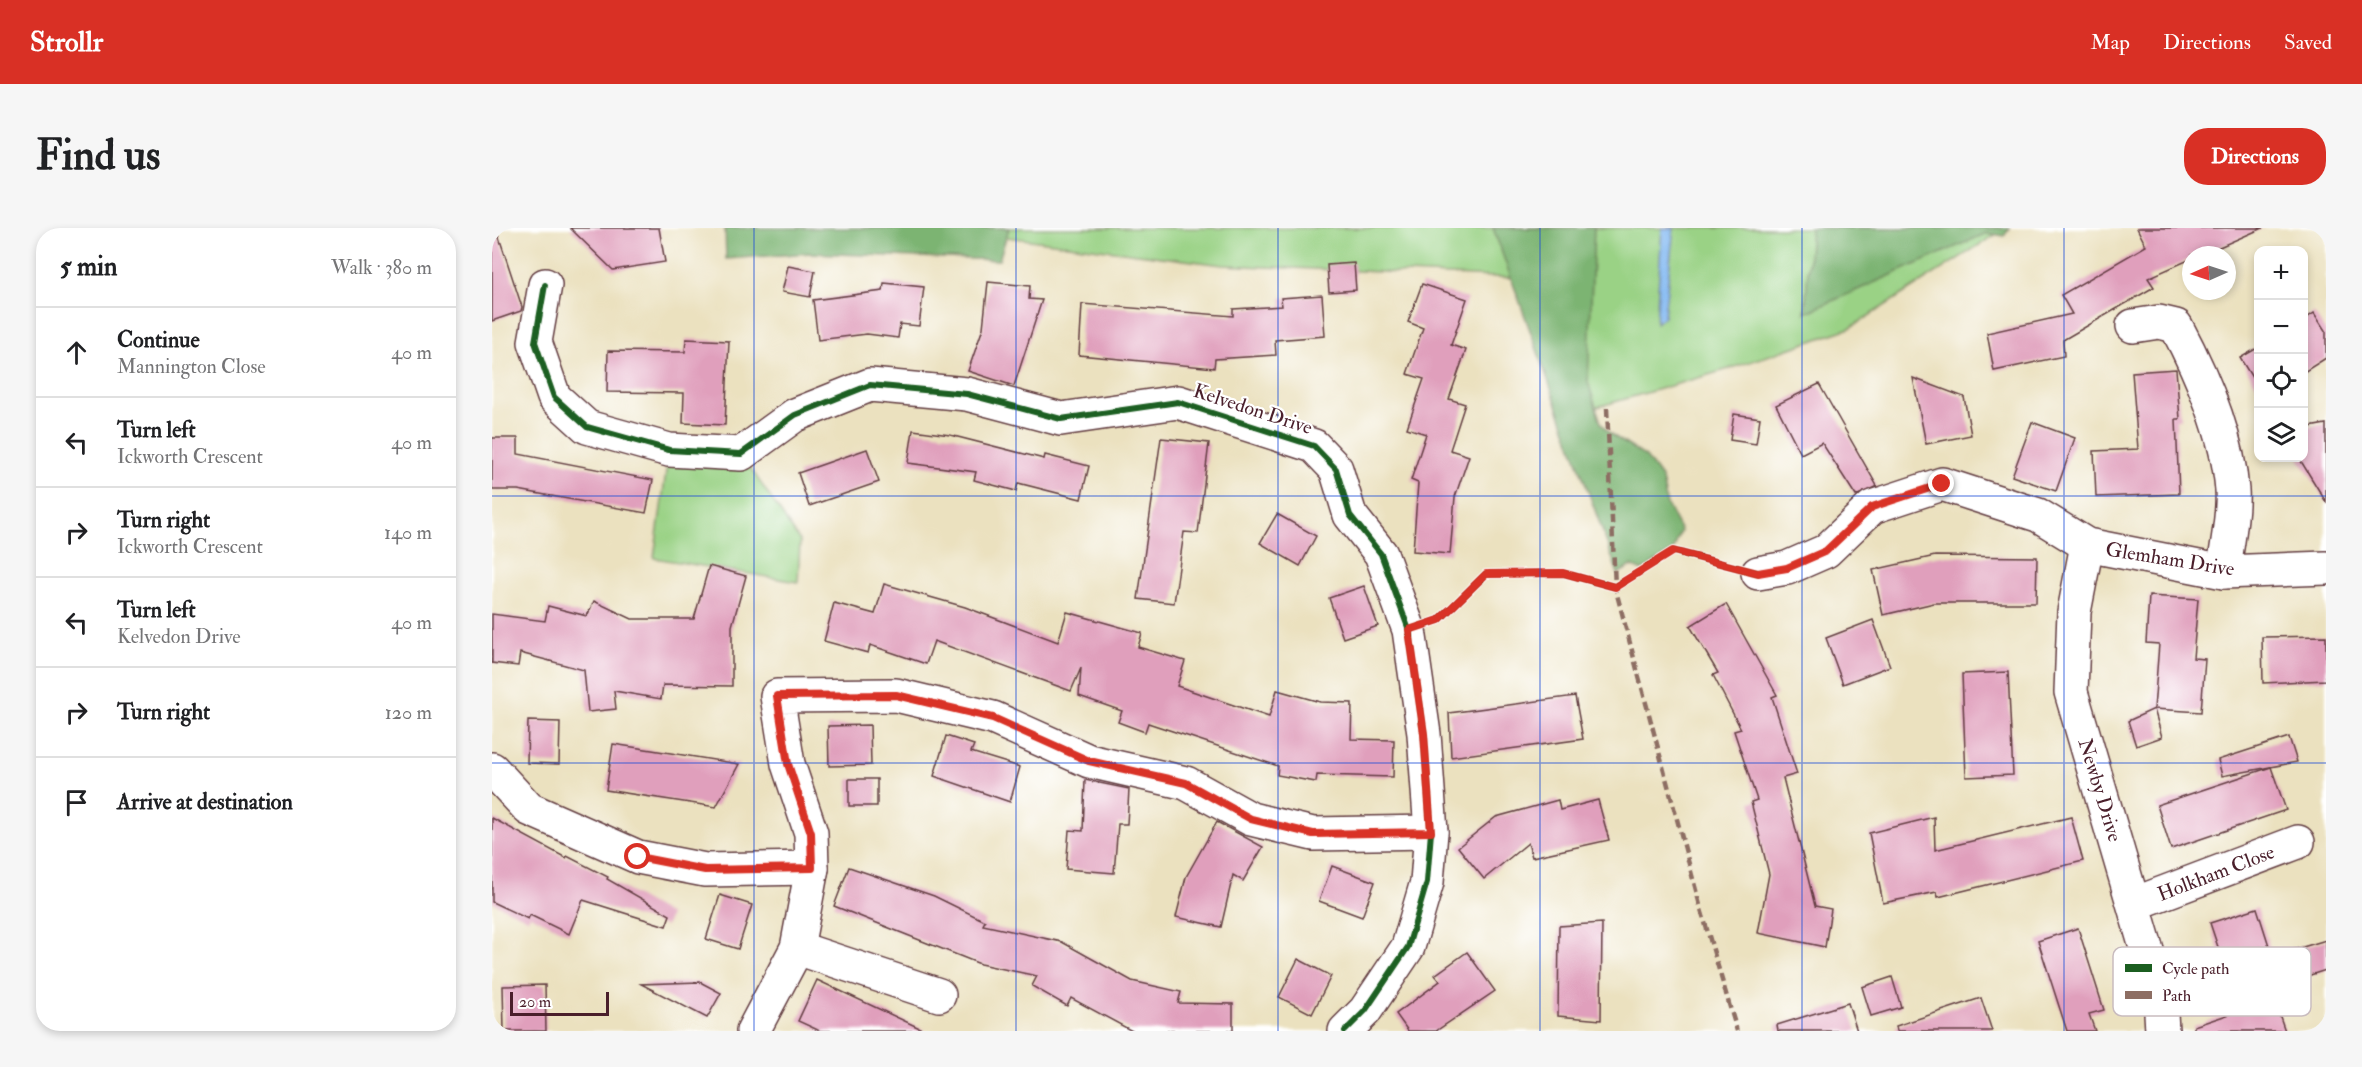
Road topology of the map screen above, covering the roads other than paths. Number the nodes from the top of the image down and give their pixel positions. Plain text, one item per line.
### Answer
1 (545, 285) dead end
2 (2133, 326) dead end
3 (2087, 545) junction
4 (2326, 568) edge
5 (2224, 572) junction
6 (1758, 573) dead end
7 (492, 769) edge
8 (1431, 832) junction
9 (2298, 842) dead end
10 (812, 868) junction
11 (2134, 904) junction
12 (2146, 947) edge
13 (797, 948) junction
14 (939, 995) dead end
15 (2161, 1016) edge
16 (753, 1031) edge
17 (1345, 1031) edge
18 (2162, 1031) edge

1 - 8 street, Kelvedon Drive
2 - 5 street
3 - 5 street, Glemham Drive
3 - 6 street
3 - 11 street, Newby Drive
4 - 5 street, Glemham Drive
7 - 10 street
8 - 10 street
8 - 17 street, Kelvedon Drive
9 - 11 street, Holkham Close
10 - 13 street
11 - 12 street, Newby Drive
13 - 14 street
13 - 16 street
15 - 18 street, Newby Drive

